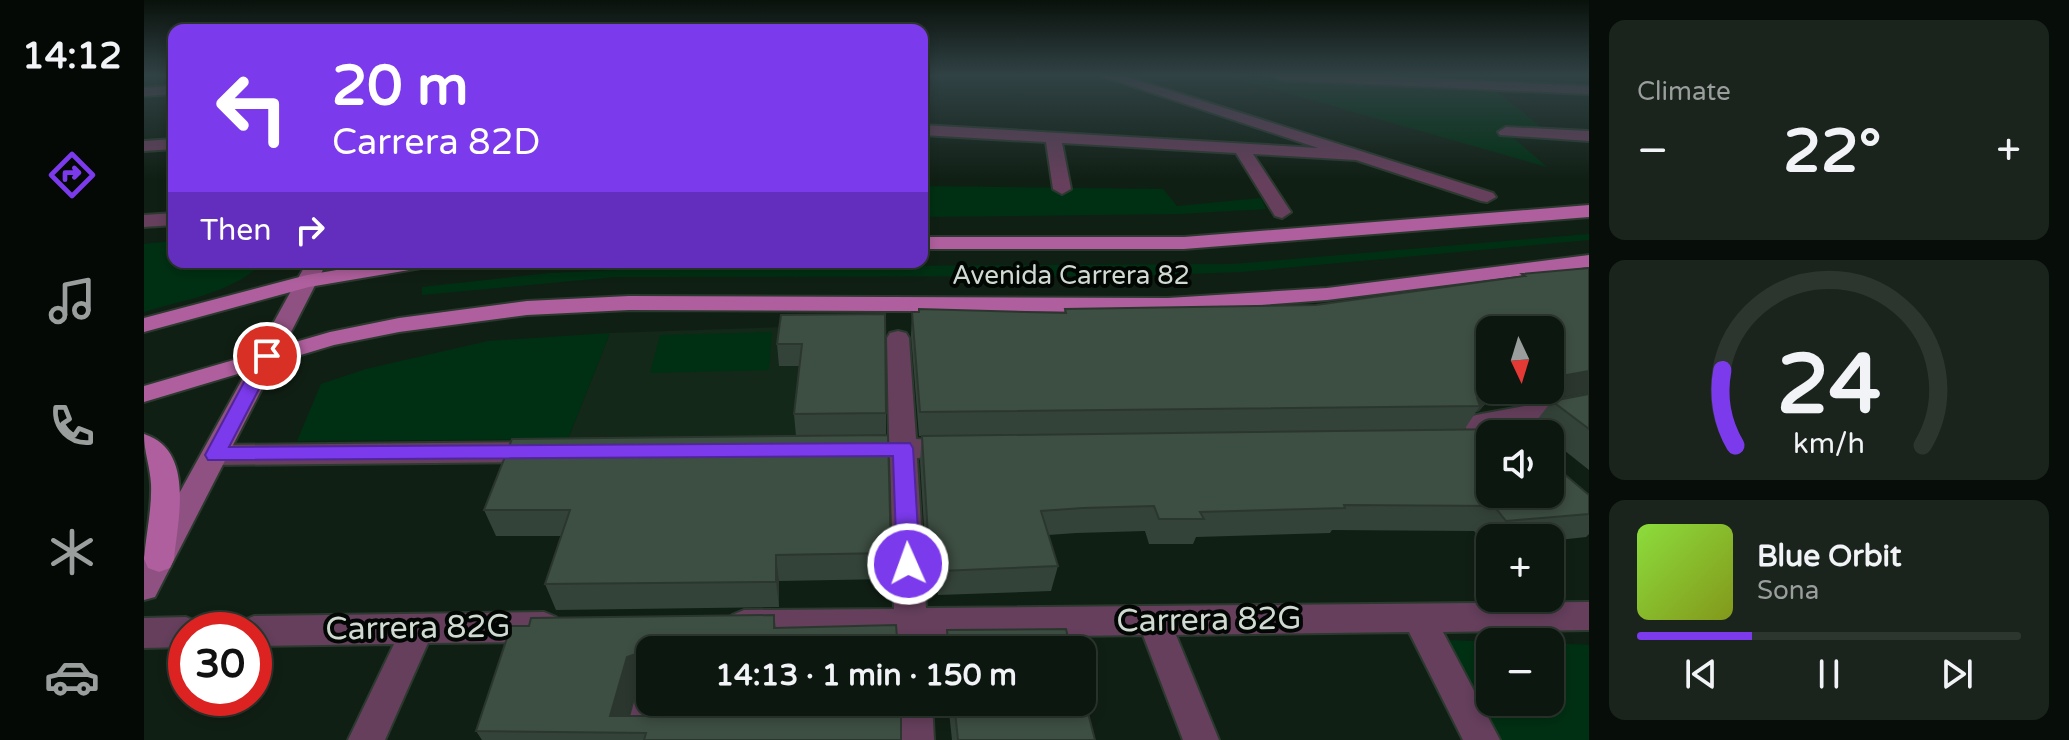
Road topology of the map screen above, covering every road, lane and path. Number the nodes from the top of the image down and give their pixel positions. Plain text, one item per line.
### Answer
1 (1220, 111) edge
2 (928, 130) edge
3 (1506, 132) dead end
4 (1589, 136) edge
5 (1053, 138) junction
6 (168, 144) edge
7 (144, 146) edge
8 (1241, 149) junction
9 (1365, 156) junction
10 (1062, 189) dead end
11 (1487, 197) dead end
12 (1589, 211) edge
13 (1282, 212) dead end
14 (168, 219) edge
15 (144, 221) edge
16 (928, 243) edge
17 (1589, 261) edge
18 (356, 268) edge
19 (312, 272) edge
20 (144, 325) edge
21 (898, 338) dead end
22 (267, 356) junction
23 (144, 394) edge
24 (1589, 403) edge
25 (1532, 420) edge
26 (144, 444) edge
27 (903, 448) junction
28 (982, 448) edge
29 (825, 449) edge
30 (558, 452) edge
31 (215, 455) junction
32 (159, 559) junction
33 (144, 587) edge
34 (1589, 616) edge
35 (1418, 618) junction
36 (1154, 620) junction
37 (710, 625) edge
38 (572, 626) edge
39 (419, 628) junction
40 (272, 631) edge
41 (168, 632) edge
42 (144, 633) edge
43 (911, 636) edge
44 (647, 716) edge
45 (915, 716) edge
46 (366, 740) edge
47 (642, 740) edge
48 (916, 740) edge
49 (1201, 740) edge
50 (1482, 740) edge

1 - 9 street
2 - 5 street
3 - 4 street
5 - 8 street
5 - 10 street
6 - 7 street
8 - 9 street
8 - 13 street
9 - 11 street
12 - 16 main road, Avenida Carrera 82
14 - 15 street
17 - 22 main road, Avenida Carrera 82
18 - 19 main road
19 - 20 main road
19 - 22 street
21 - 27 street
22 - 23 main road, Avenida Carrera 82
22 - 31 street
24 - 25 street
26 - 32 main road
27 - 28 street
27 - 29 street
27 - 43 street
30 - 31 street
31 - 32 street
32 - 33 street
34 - 35 street, Carrera 82G
35 - 36 street, Carrera 82G
35 - 50 street
36 - 43 street, Carrera 82G
36 - 49 street
37 - 43 street, Carrera 82G
38 - 39 street, Carrera 82G
39 - 40 street, Carrera 82G
39 - 46 street
41 - 42 street
44 - 47 street
45 - 48 street

